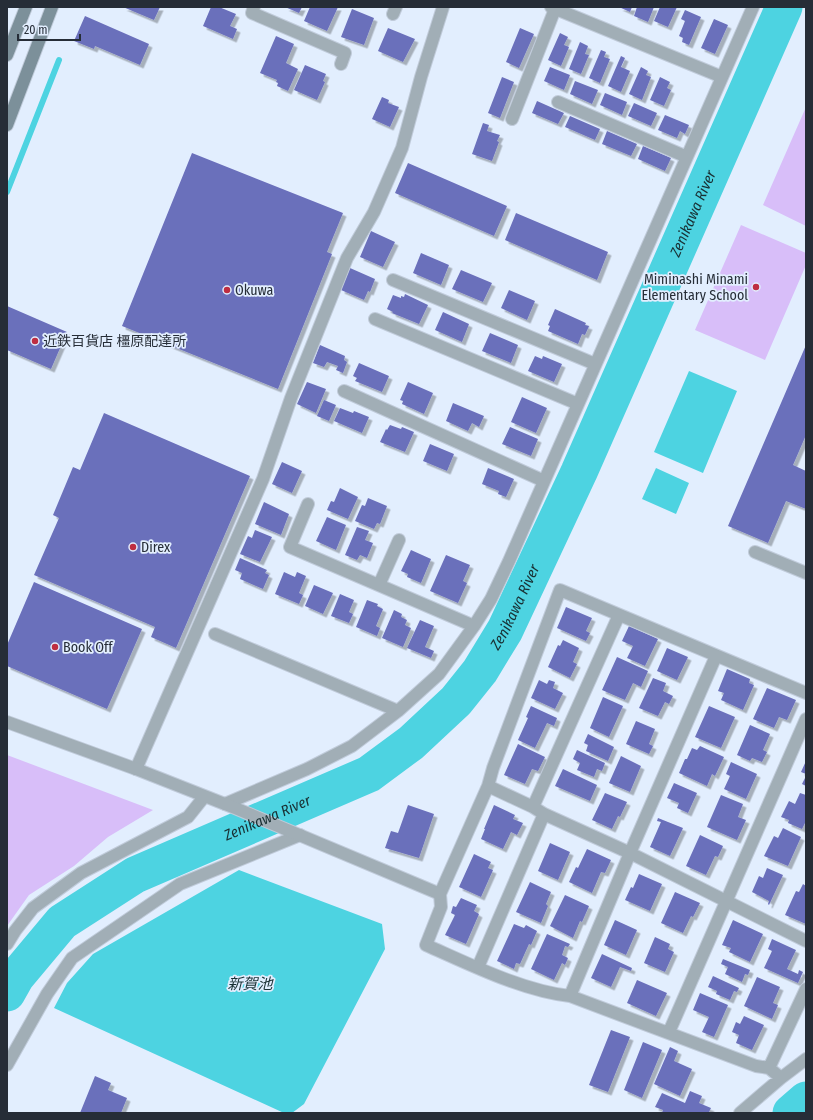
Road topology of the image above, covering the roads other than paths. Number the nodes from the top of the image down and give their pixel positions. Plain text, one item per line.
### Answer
1 (26, 7) edge
2 (52, 7) edge
3 (254, 7) edge
4 (443, 7) edge
5 (753, 7) edge
6 (553, 8) edge
7 (7, 55) edge
8 (341, 64) dead end
9 (722, 77) junction
10 (558, 102) dead end
11 (512, 118) dead end
12 (7, 125) edge
13 (686, 158) junction
14 (393, 280) dead end
15 (376, 319) dead end
16 (595, 364) junction
17 (344, 391) dead end
18 (578, 404) junction
19 (544, 481) junction
20 (308, 504) dead end
21 (399, 540) dead end
22 (755, 552) dead end
23 (806, 573) edge
24 (379, 585) junction
25 (619, 615) junction
26 (474, 626) junction
27 (215, 634) dead end
28 (716, 656) junction
29 (806, 693) edge
30 (398, 711) junction
31 (806, 719) edge
32 (7, 722) edge
33 (136, 769) junction
34 (488, 786) junction
35 (204, 797) junction
36 (230, 806) junction
37 (533, 807) junction
38 (544, 814) junction
39 (300, 836) junction
40 (630, 852) junction
41 (440, 894) junction
42 (726, 901) junction
43 (806, 941) edge
44 (7, 944) edge
45 (478, 967) junction
46 (806, 989) edge
47 (570, 996) junction
48 (669, 1032) junction
49 (806, 1059) edge
50 (7, 1064) edge
51 (769, 1068) junction
52 (781, 1078) junction
53 (740, 1113) edge

1 - 7 main road
2 - 12 main road
3 - 8 street
4 - 33 street
5 - 9 street
6 - 9 street
6 - 11 street
9 - 13 street
10 - 13 street
13 - 16 street
14 - 16 street
15 - 18 street
16 - 18 street
17 - 19 street
18 - 19 street
19 - 26 street
20 - 24 street
21 - 24 street
22 - 23 street
24 - 26 street
25 - 28 street
25 - 34 street
25 - 37 street
26 - 30 street
27 - 30 street
28 - 29 street
28 - 40 street
30 - 36 street
31 - 42 street
32 - 33 street
33 - 35 street
34 - 37 street
34 - 41 street
35 - 36 street
35 - 44 street
36 - 39 street
37 - 38 street
38 - 40 street
38 - 45 street
39 - 41 street
39 - 50 street
40 - 42 street
40 - 47 street
41 - 45 street
42 - 43 street
42 - 48 street
45 - 47 street
46 - 51 street
47 - 48 street
48 - 51 street
49 - 52 street
51 - 52 street
52 - 53 street

